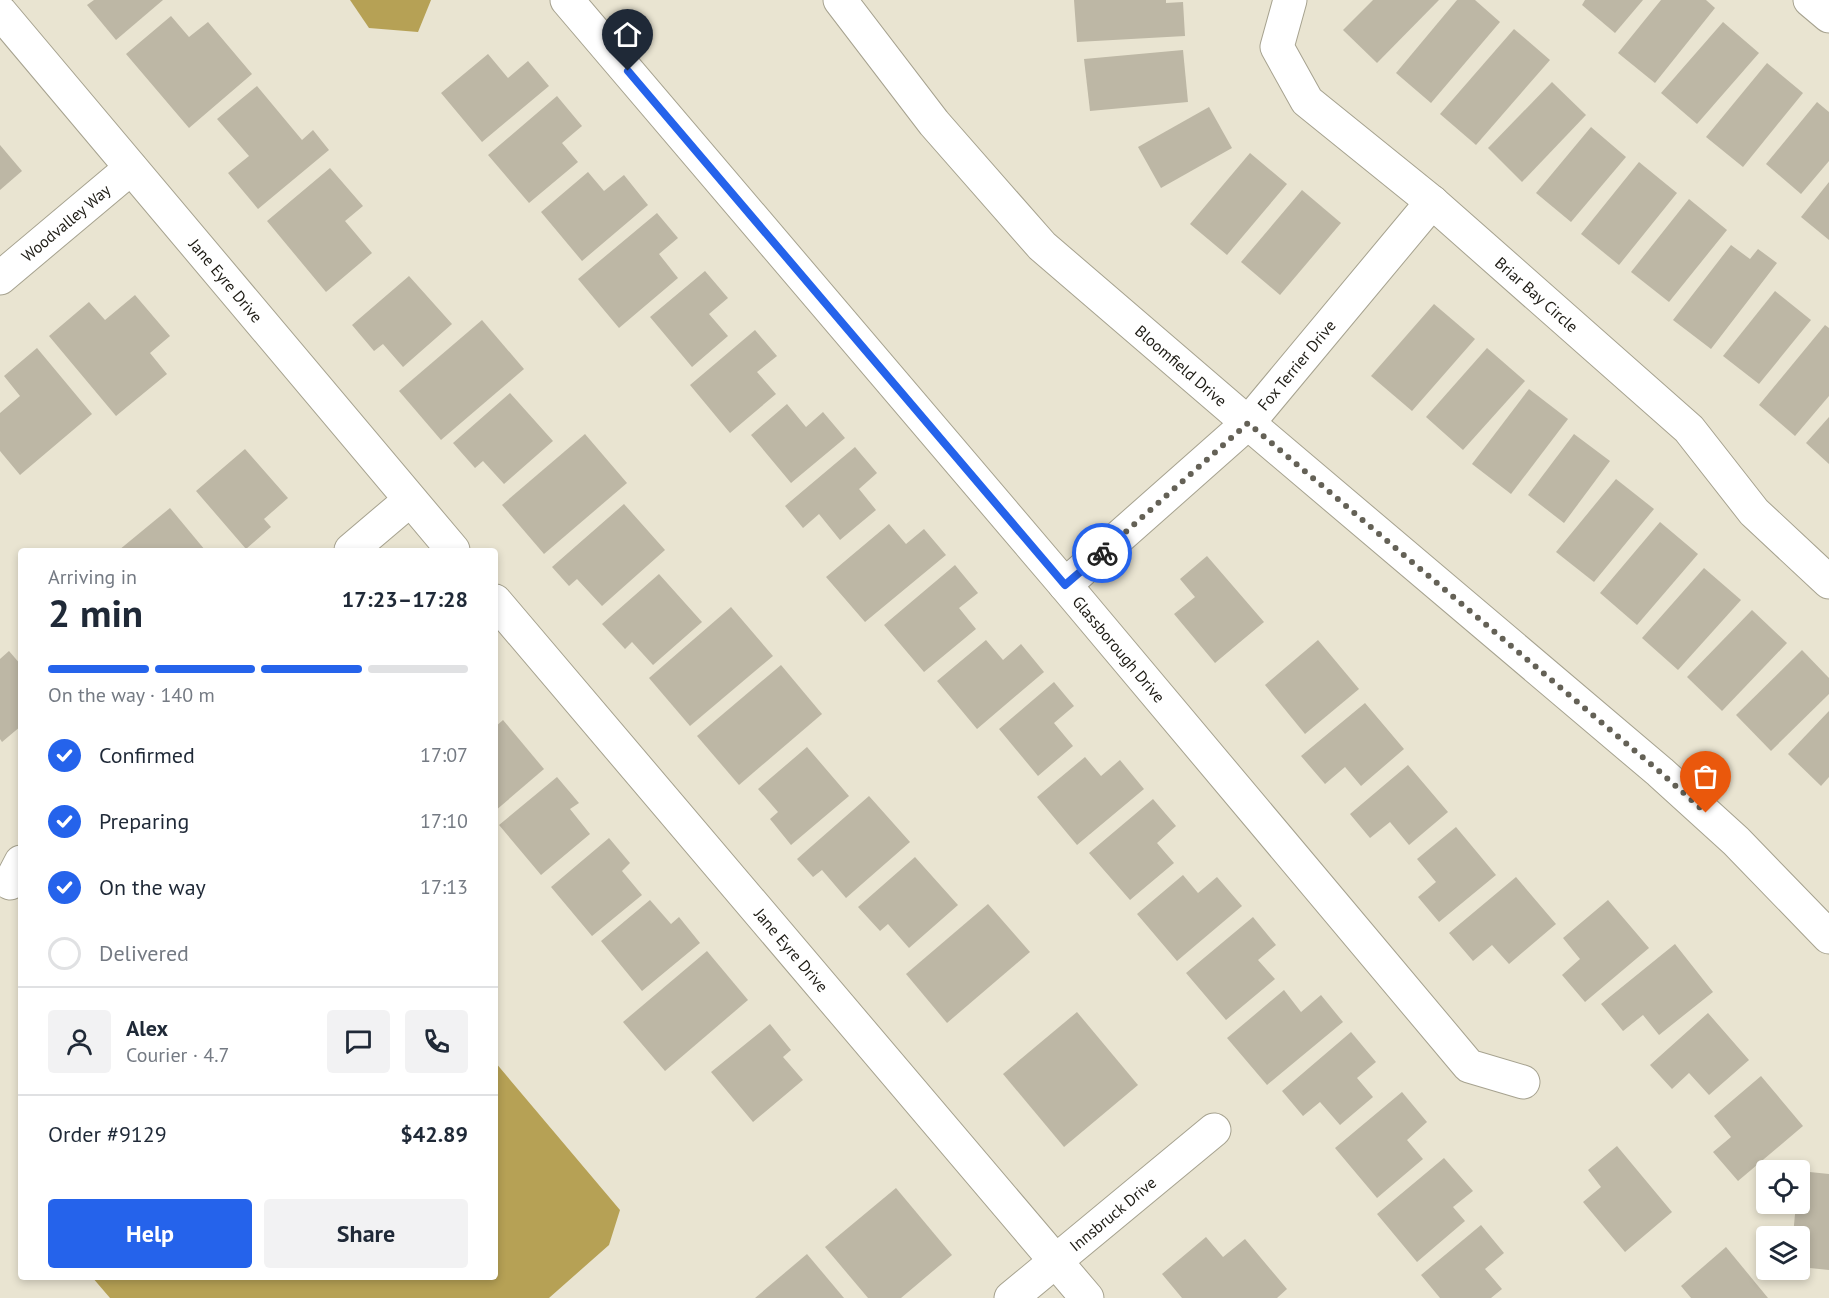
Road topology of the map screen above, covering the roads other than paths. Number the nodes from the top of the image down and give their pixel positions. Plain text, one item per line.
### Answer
1 (567, 0) edge
2 (840, 0) edge
3 (1290, 0) edge
4 (1810, 0) edge
5 (0, 12) edge
6 (1829, 16) edge
7 (131, 168) junction
8 (1432, 202) junction
9 (0, 278) edge
10 (1248, 423) junction
11 (410, 500) junction
12 (353, 548) edge
13 (451, 548) edge
14 (1829, 582) edge
15 (1065, 585) junction
16 (498, 605) edge
17 (1829, 937) edge
18 (1522, 1082) dead end
19 (1214, 1130) dead end
20 (1056, 1261) junction
21 (1011, 1298) edge
22 (1087, 1298) edge

1 - 15 street, Glassborough Drive
2 - 10 street, Bloomfield Drive
3 - 8 street, Briar Bay Circle
4 - 6 street
5 - 7 street, Jane Eyre Drive
7 - 9 street, Woodvalley Way
7 - 11 street, Jane Eyre Drive
8 - 10 street, Fox Terrier Drive
8 - 14 street, Briar Bay Circle
10 - 15 street, Fox Terrier Drive
10 - 17 street, Bloomfield Drive
11 - 12 street
11 - 13 street, Jane Eyre Drive
15 - 18 street, Glassborough Drive
16 - 20 street, Jane Eyre Drive
19 - 20 street, Innsbruck Drive
20 - 21 street, Innsbruck Drive
20 - 22 street, Jane Eyre Drive

